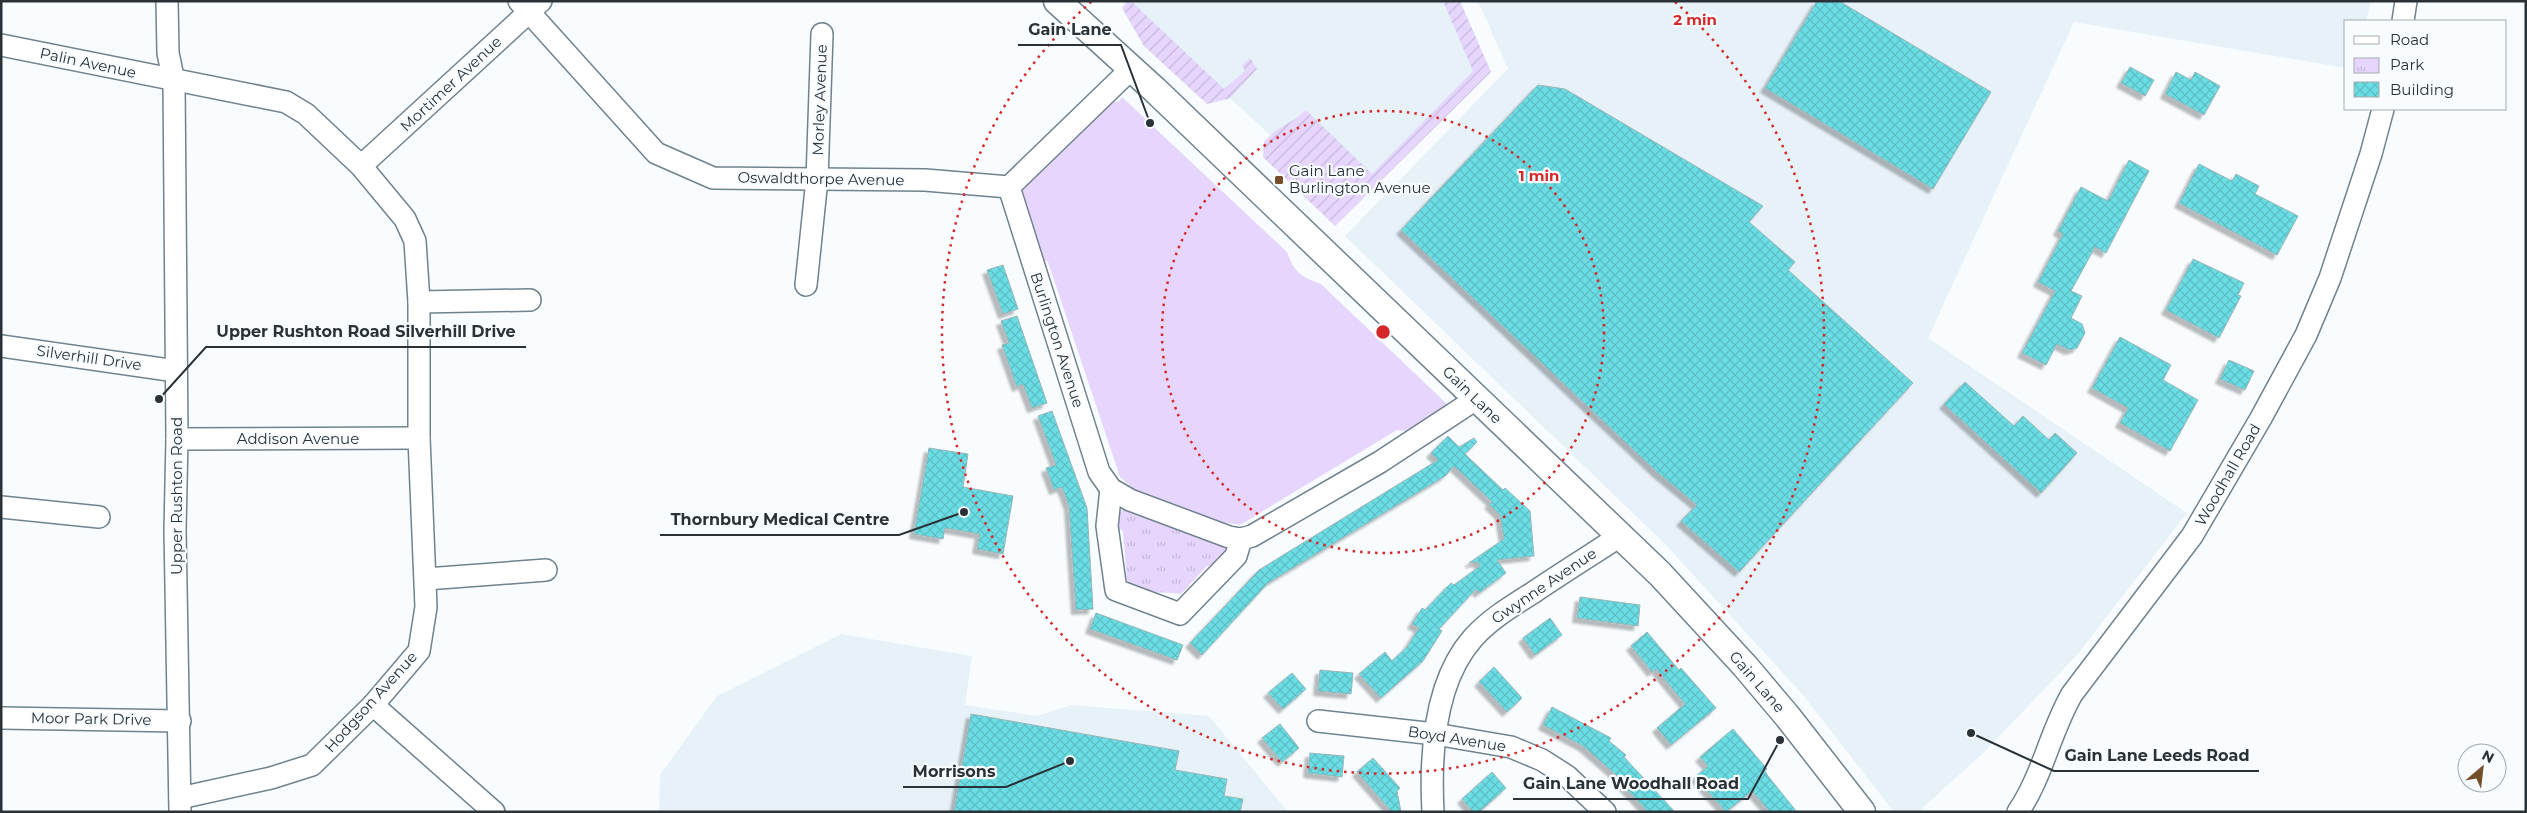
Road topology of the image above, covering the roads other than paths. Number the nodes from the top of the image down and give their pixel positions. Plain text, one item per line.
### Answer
1 (167, 1) edge
2 (1057, 1) edge
3 (2406, 1) edge
4 (529, 5) edge
5 (2403, 20) edge
6 (822, 34) dead end
7 (1, 45) edge
8 (1132, 68) junction
9 (174, 82) junction
10 (2383, 110) edge
11 (362, 166) junction
12 (818, 179) junction
13 (1009, 187) junction
14 (806, 285) dead end
15 (530, 300) dead end
16 (419, 302) junction
17 (1, 346) edge
18 (176, 371) junction
19 (1476, 398) junction
20 (419, 438) junction
21 (177, 440) junction
22 (1111, 490) junction
23 (1, 508) edge
24 (99, 517) dead end
25 (1620, 536) junction
26 (1241, 539) junction
27 (546, 570) dead end
28 (426, 579) junction
29 (373, 705) junction
30 (1, 718) edge
31 (180, 721) junction
32 (1318, 721) dead end
33 (1435, 734) junction
34 (180, 805) edge
35 (494, 812) edge
36 (1433, 812) edge
37 (1605, 812) edge
38 (1862, 812) edge
39 (2018, 812) edge

1 - 9 street, Upper Rushton Road
2 - 8 street, Gain Lane
3 - 5 street
4 - 11 street, Mortimer Avenue
4 - 12 street, Oswaldthorpe Avenue
6 - 12 street, Morley Avenue
7 - 9 street, Palin Avenue
8 - 13 street
8 - 19 street, Gain Lane
9 - 11 street, Palin Avenue
9 - 18 street, Upper Rushton Road
10 - 39 street, Woodhall Road
11 - 16 street, Hodgson Avenue
12 - 13 street, Oswaldthorpe Avenue
12 - 14 street, Morley Avenue
13 - 22 street, Burlington Avenue
15 - 16 street
16 - 20 street, Hodgson Avenue
17 - 18 street, Silverhill Drive
18 - 21 street, Upper Rushton Road
19 - 25 street, Gain Lane
19 - 26 street
20 - 21 street, Addison Avenue
20 - 28 street, Hodgson Avenue
21 - 31 street, Upper Rushton Road
22 - 26 street
22 - 26 street
23 - 24 street
25 - 33 street, Gwynne Avenue
25 - 38 street, Gain Lane
27 - 28 street
28 - 29 street, Hodgson Avenue
29 - 34 street, Hodgson Avenue
29 - 35 street
30 - 31 street, Moor Park Drive
31 - 34 street, Upper Rushton Road
32 - 33 street, Boyd Avenue
33 - 36 street, Gwynne Avenue
33 - 37 street, Boyd Avenue

